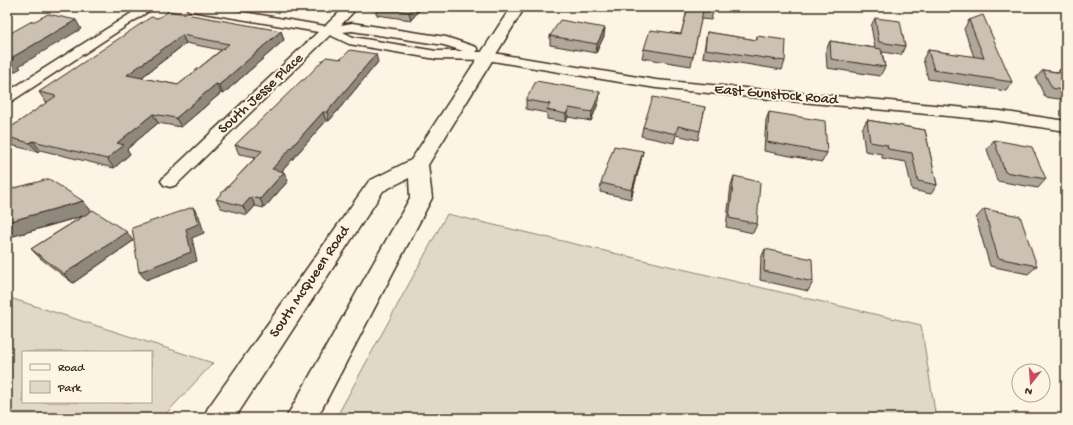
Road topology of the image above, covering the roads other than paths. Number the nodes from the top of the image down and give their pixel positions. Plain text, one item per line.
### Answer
1 (149, 7) edge
2 (192, 7) edge
3 (352, 7) edge
4 (518, 7) edge
5 (329, 30) junction
6 (487, 56) junction
7 (7, 98) edge
8 (1066, 126) edge
9 (418, 165) junction
10 (170, 181) dead end
11 (218, 418) edge
12 (300, 418) edge

1 - 7 street
2 - 5 street, East Gunstock Road
3 - 5 street, South Jesse Place
4 - 6 main road
5 - 6 street, East Gunstock Road
5 - 10 street, South Jesse Place
6 - 8 street, East Gunstock Road
6 - 9 main road
9 - 11 main road, South McQueen Road
9 - 12 main road

